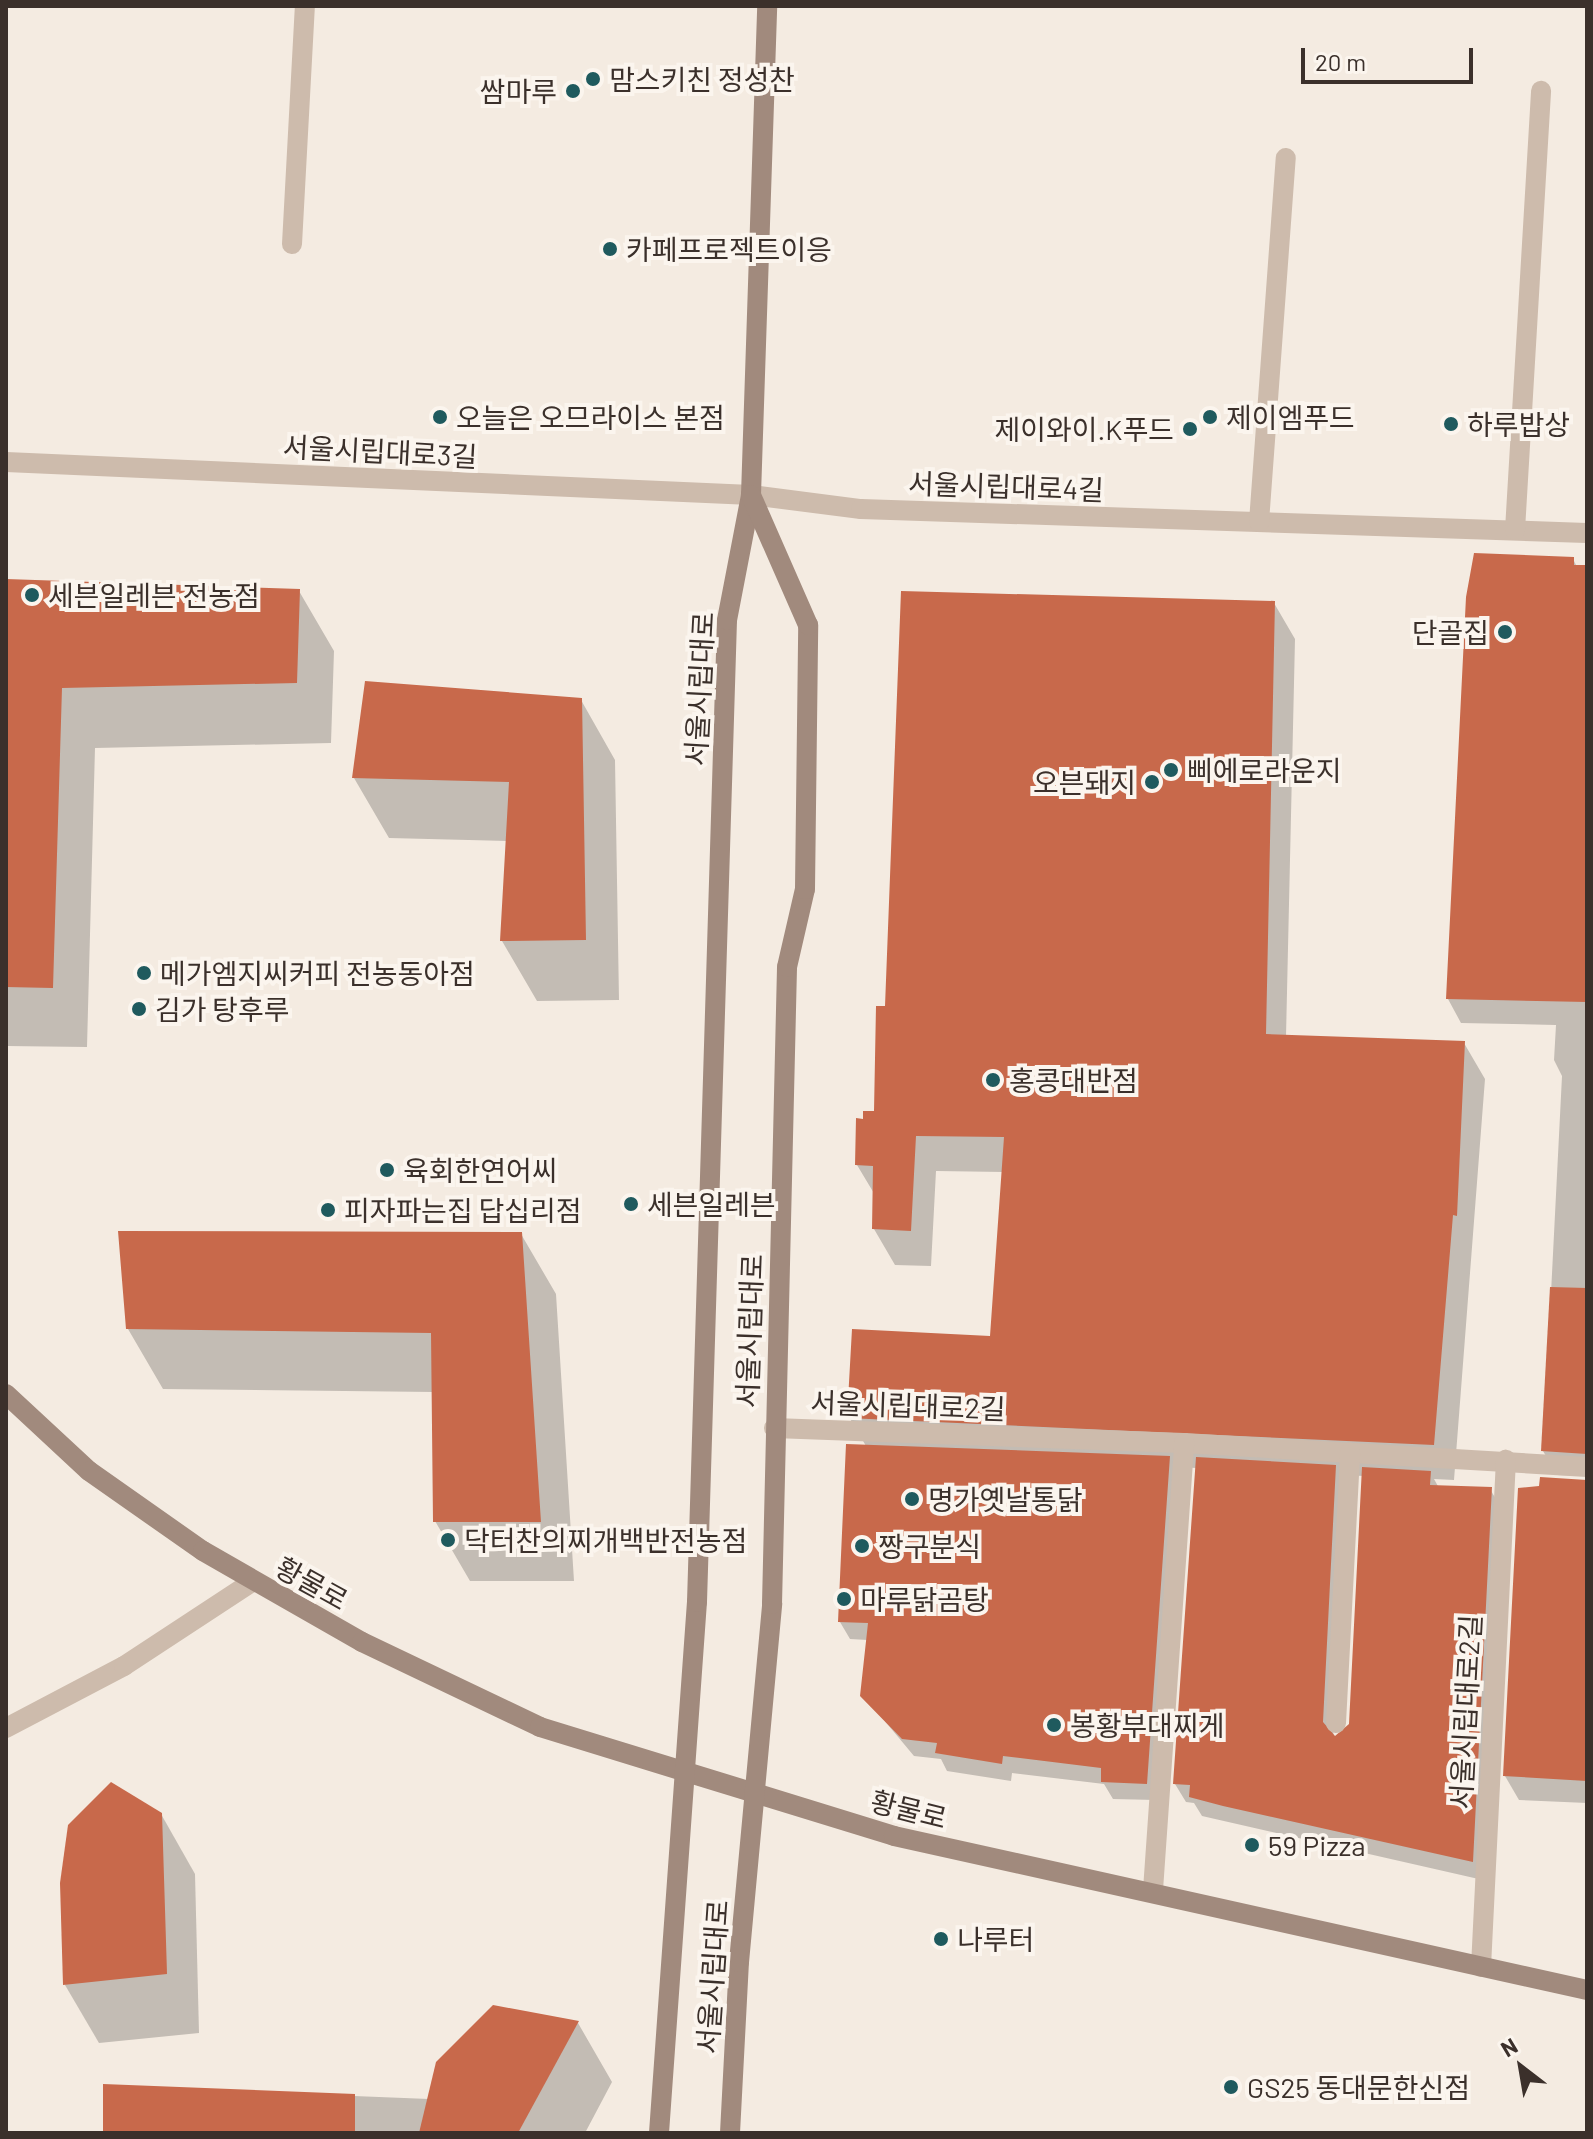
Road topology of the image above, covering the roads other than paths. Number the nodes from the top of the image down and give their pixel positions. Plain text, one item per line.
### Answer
1 (305, 6) edge
2 (767, 6) edge
3 (1541, 91) dead end
4 (1286, 158) dead end
5 (292, 244) dead end
6 (6, 462) edge
7 (751, 495) junction
8 (1259, 522) junction
9 (1515, 530) junction
10 (1587, 533) edge
11 (6, 1394) edge
12 (774, 1428) junction
13 (1184, 1443) junction
14 (1350, 1452) junction
15 (1506, 1460) junction
16 (1587, 1467) edge
17 (252, 1582) junction
18 (1336, 1723) dead end
19 (6, 1728) edge
20 (683, 1773) junction
21 (754, 1796) junction
22 (1153, 1890) junction
23 (1481, 1967) junction
24 (1587, 1990) edge
25 (659, 2133) edge
26 (730, 2133) edge

1 - 5 street
2 - 7 main road, 서울시립대로
3 - 9 street
4 - 8 street
6 - 7 street, 서울시립대로3길
7 - 8 street, 서울시립대로4길
7 - 12 main road, 서울시립대로
7 - 20 main road, 서울시립대로
8 - 9 street, 서울시립대로4길
9 - 10 street, 서울시립대로4길
11 - 17 main road, 황물로
12 - 13 street, 서울시립대로2길
12 - 21 main road, 서울시립대로
13 - 14 street, 서울시립대로2길
13 - 22 street
14 - 15 street, 서울시립대로2길
14 - 18 street
15 - 16 street, 서울시립대로2길
15 - 23 street, 서울시립대로2길
17 - 19 street, 황물로
17 - 20 main road, 황물로
20 - 21 main road, 황물로
20 - 25 main road, 서울시립대로
21 - 22 main road, 황물로
21 - 26 main road, 서울시립대로
22 - 23 main road, 황물로
23 - 24 main road, 황물로

